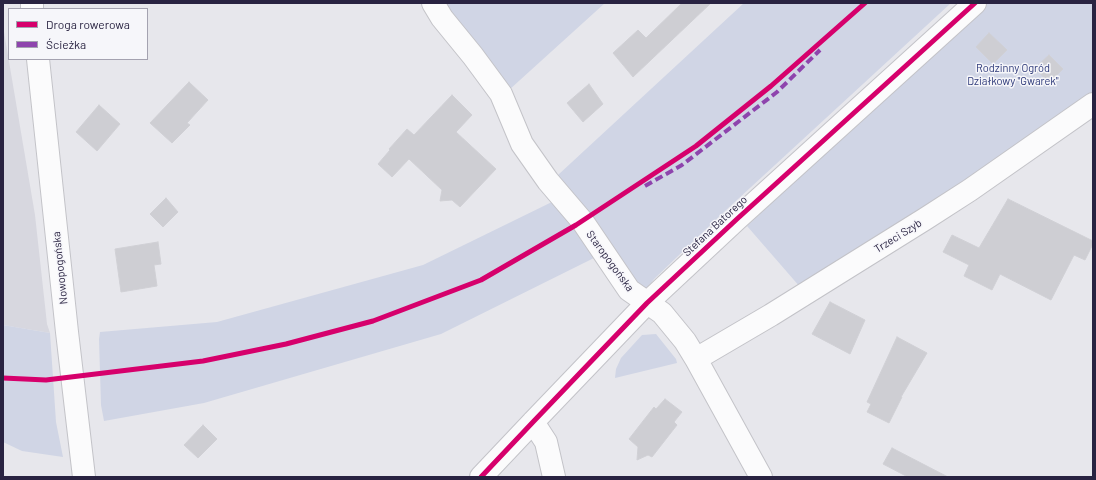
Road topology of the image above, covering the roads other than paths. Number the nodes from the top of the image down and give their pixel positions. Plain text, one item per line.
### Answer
1 (433, 3) edge
2 (975, 3) edge
3 (38, 60) edge
4 (1093, 104) edge
5 (647, 303) junction
6 (696, 359) junction
7 (533, 422) junction
8 (84, 477) edge
9 (481, 477) edge
10 (554, 477) edge
11 (761, 477) edge

1 - 5 street, Staropogońska
2 - 5 street, Stefana Batorego
3 - 8 street, Nowopogońska
4 - 6 street, Trzeci Szyb
5 - 6 street, Staropogońska
5 - 7 street, Stefana Batorego
6 - 11 street, Staropogońska
7 - 9 street, Stefana Batorego
7 - 10 street

